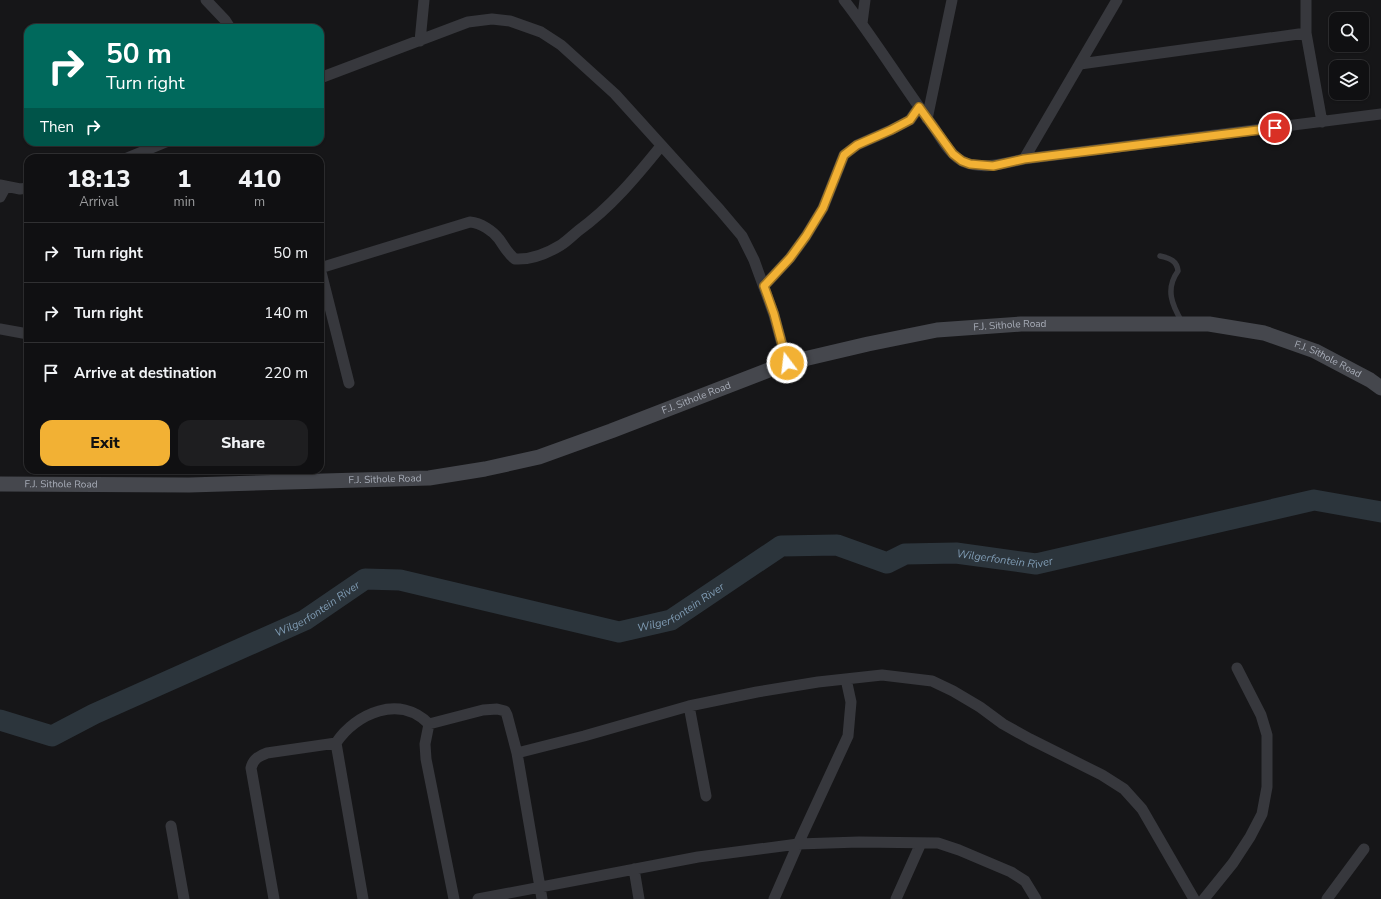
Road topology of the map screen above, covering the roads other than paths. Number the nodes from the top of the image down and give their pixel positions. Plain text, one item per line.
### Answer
1 (206, 0) edge
2 (424, 0) edge
3 (844, 0) edge
4 (865, 0) edge
5 (952, 0) edge
6 (1117, 0) edge
7 (1306, 0) edge
8 (228, 24) edge
9 (862, 24) junction
10 (1306, 33) junction
11 (420, 41) junction
12 (1080, 64) junction
13 (324, 77) edge
14 (919, 107) junction
15 (1381, 114) edge
16 (927, 119) junction
17 (1322, 122) junction
18 (156, 146) edge
19 (661, 146) junction
20 (137, 154) edge
21 (1024, 159) junction
22 (3, 186) edge
23 (24, 188) edge
24 (0, 197) edge
25 (1160, 256) dead end
26 (324, 267) edge
27 (324, 284) edge
28 (764, 286) junction
29 (1184, 324) junction
30 (0, 329) edge
31 (24, 333) edge
32 (787, 363) junction
33 (349, 383) dead end
34 (1381, 388) edge
35 (0, 484) edge
36 (1238, 668) dead end
37 (846, 678) junction
38 (689, 706) junction
39 (429, 724) junction
40 (336, 743) junction
41 (517, 753) junction
42 (706, 796) dead end
43 (170, 826) dead end
44 (798, 844) junction
45 (921, 844) junction
46 (1364, 849) dead end
47 (634, 869) junction
48 (540, 887) junction
49 (1033, 898) edge
50 (184, 899) edge
51 (274, 899) edge
52 (363, 899) edge
53 (454, 899) edge
54 (478, 899) edge
55 (542, 899) edge
56 (639, 899) edge
57 (774, 899) edge
58 (896, 899) edge
59 (1194, 899) edge
60 (1204, 899) edge
61 (1327, 899) edge

1 - 8 street
2 - 11 street
3 - 9 street
4 - 9 street
5 - 16 street
6 - 12 street
7 - 10 street
9 - 14 street
10 - 12 street
10 - 17 street
11 - 13 street
11 - 19 street
12 - 21 street
14 - 16 street
14 - 28 street
15 - 17 street
16 - 21 street
17 - 21 street
18 - 20 street
19 - 26 street
19 - 28 street
22 - 23 street
22 - 24 street
25 - 29 lane
27 - 33 street
28 - 32 street
29 - 32 street, F.J. Sithole Road
29 - 34 street, F.J. Sithole Road
30 - 31 street
32 - 35 street, F.J. Sithole Road
36 - 60 street
37 - 38 street
37 - 44 street
37 - 59 street
38 - 41 street
38 - 42 street
39 - 40 street
39 - 41 street
39 - 53 street
40 - 51 street
40 - 52 street
41 - 48 street
43 - 50 street
44 - 45 street
44 - 47 street
44 - 57 street
45 - 49 street
45 - 58 street
46 - 61 street
47 - 48 street
47 - 56 street
48 - 54 street
48 - 55 street

